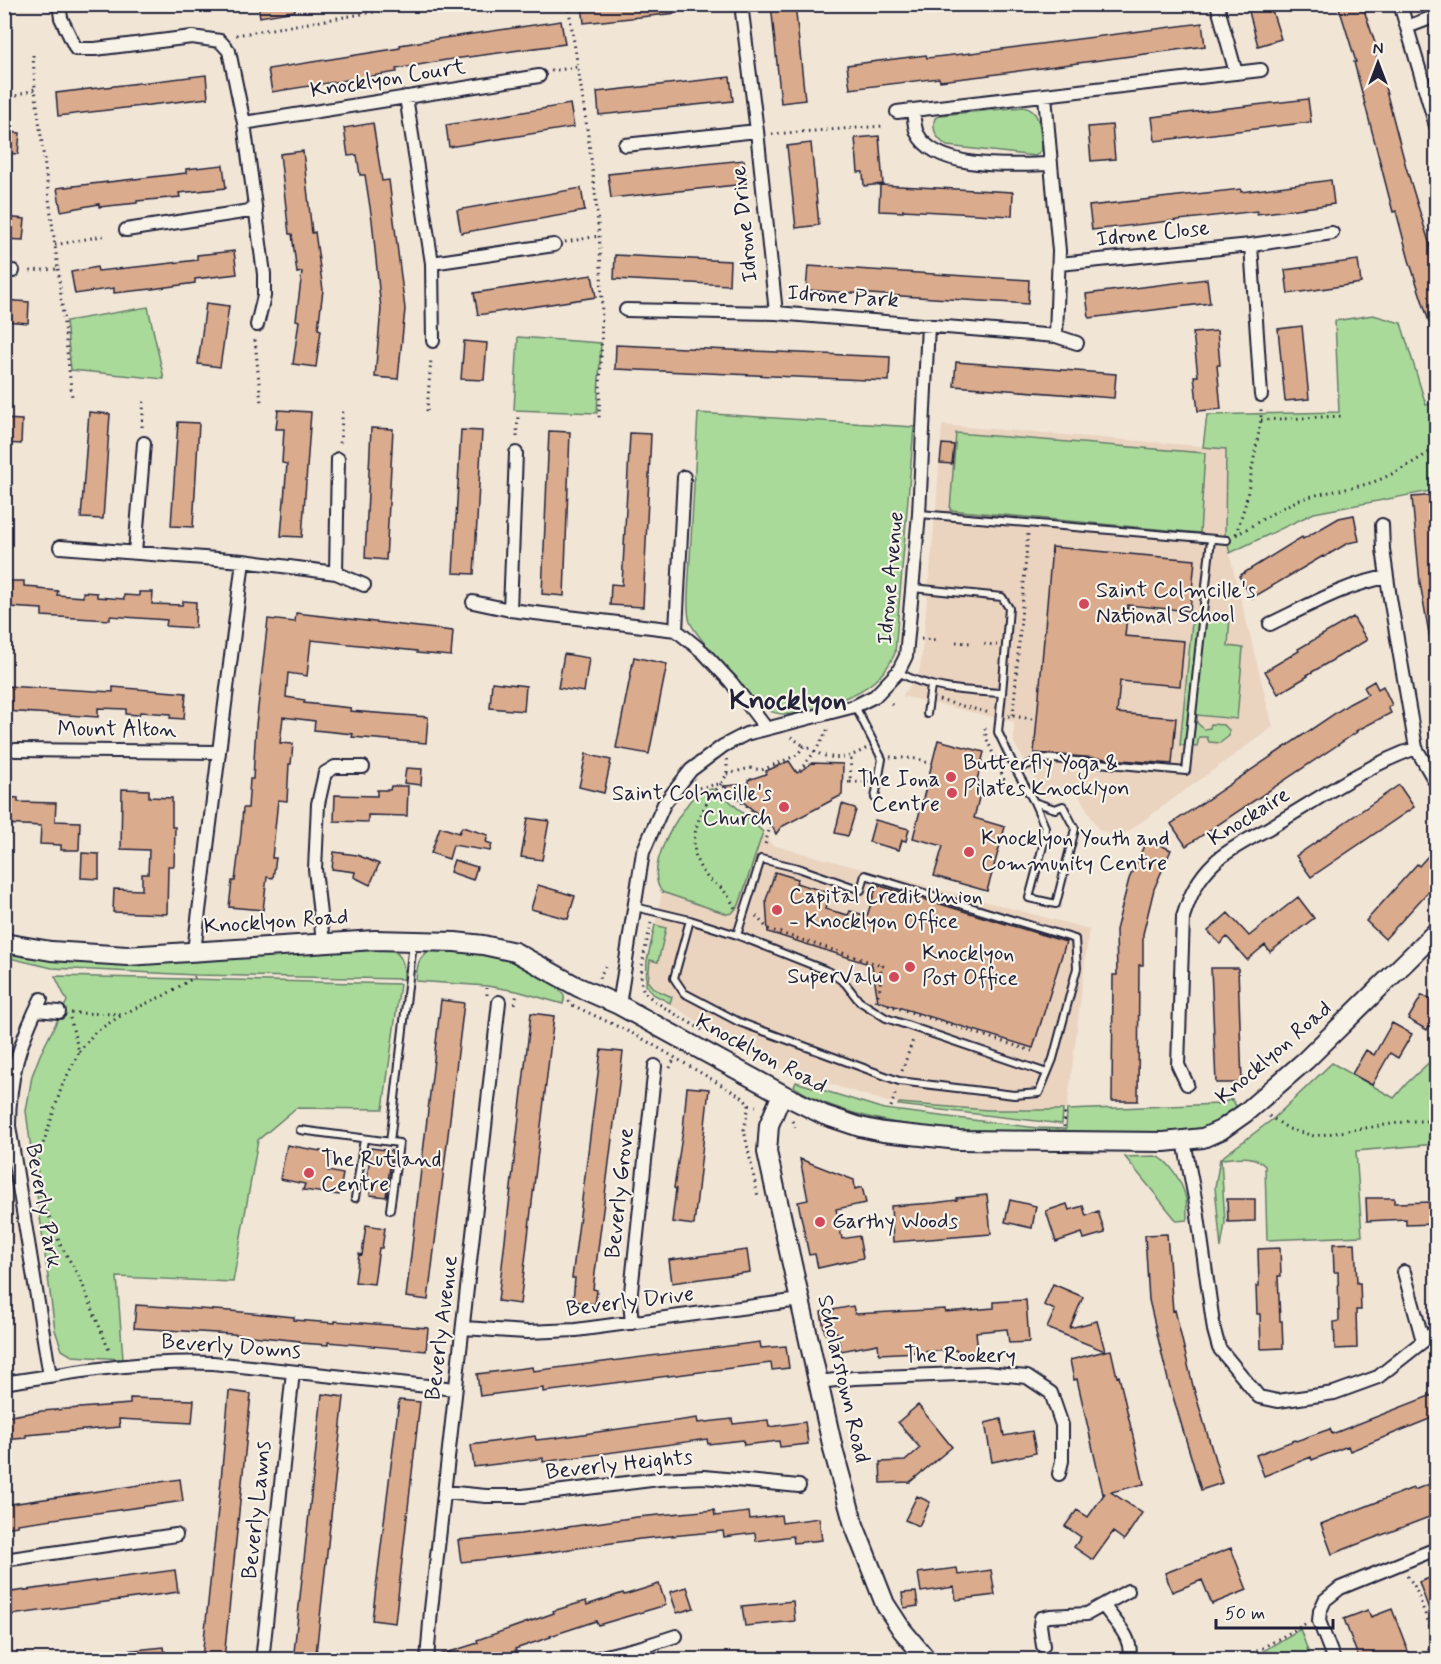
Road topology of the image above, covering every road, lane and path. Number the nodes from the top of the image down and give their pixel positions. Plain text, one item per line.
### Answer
1 (58, 4) edge
2 (422, 4) edge
3 (568, 4) edge
4 (741, 4) edge
5 (1217, 4) edge
6 (1400, 4) edge
7 (1437, 16) edge
8 (1407, 27) junction
9 (236, 35) dead end
10 (33, 55) dead end
11 (578, 67) junction
12 (1262, 70) dead end
13 (1236, 73) junction
14 (544, 74) joint
15 (35, 89) junction
16 (16, 96) dead end
17 (1045, 96) junction
18 (406, 97) junction
19 (914, 110) junction
20 (897, 111) dead end
21 (244, 123) junction
22 (884, 126) dead end
23 (1437, 126) edge
24 (757, 131) junction
25 (772, 134) dead end
26 (625, 145) dead end
27 (1051, 164) junction
28 (256, 210) junction
29 (126, 230) dead end
30 (1332, 233) dead end
31 (107, 235) dead end
32 (599, 236) junction
33 (559, 243) joint
34 (55, 245) junction
35 (1251, 245) junction
36 (432, 263) junction
37 (1059, 264) junction
38 (58, 269) junction
39 (28, 271) dead end
40 (602, 308) junction
41 (609, 308) dead end
42 (626, 310) dead end
43 (776, 313) junction
44 (257, 325) dead end
45 (928, 325) junction
46 (1056, 336) junction
47 (255, 340) dead end
48 (433, 341) dead end
49 (1077, 343) dead end
50 (431, 359) dead end
51 (72, 397) dead end
52 (144, 398) dead end
53 (1261, 401) joint
54 (261, 403) dead end
55 (343, 408) dead end
56 (427, 411) dead end
57 (518, 415) dead end
58 (1343, 416) dead end
59 (599, 419) dead end
60 (1261, 420) junction
61 (142, 427) dead end
62 (517, 436) dead end
63 (144, 443) dead end
64 (340, 443) dead end
65 (1437, 448) edge
66 (516, 453) dead end
67 (338, 459) dead end
68 (684, 477) dead end
69 (919, 514) junction
70 (1029, 523) junction
71 (1382, 525) dead end
72 (1211, 539) junction
73 (1227, 540) dead end
74 (60, 547) dead end
75 (135, 553) junction
76 (243, 561) junction
77 (336, 573) junction
78 (1387, 577) junction
79 (364, 585) dead end
80 (913, 588) junction
81 (473, 602) dead end
82 (510, 610) junction
83 (1270, 624) dead end
84 (676, 630) junction
85 (921, 639) dead end
86 (939, 640) dead end
87 (956, 642) dead end
88 (970, 643) dead end
89 (984, 644) dead end
90 (1001, 645) dead end
91 (898, 672) junction
92 (931, 686) junction
93 (1002, 693) junction
94 (939, 700) dead end
95 (855, 706) junction
96 (927, 714) dead end
97 (992, 714) dead end
98 (1005, 715) dead end
99 (1013, 716) junction
100 (1032, 719) dead end
101 (830, 727) dead end
102 (766, 728) junction
103 (985, 728) dead end
104 (790, 737) dead end
105 (874, 744) junction
106 (804, 746) junction
107 (1416, 748) junction
108 (15, 750) dead end
109 (816, 750) junction
110 (218, 752) junction
111 (851, 757) junction
112 (727, 759) dead end
113 (882, 759) junction
114 (932, 765) dead end
115 (363, 767) dead end
116 (1016, 770) junction
117 (800, 771) dead end
118 (727, 774) junction
119 (842, 782) dead end
120 (850, 782) junction
121 (878, 782) junction
122 (1437, 783) edge
123 (721, 784) junction
124 (1008, 789) dead end
125 (690, 790) dead end
126 (875, 798) dead end
127 (1034, 801) junction
128 (761, 859) junction
129 (634, 906) junction
130 (736, 910) dead end
131 (756, 916) dead end
132 (690, 920) junction
133 (651, 923) dead end
134 (1437, 932) edge
135 (737, 935) junction
136 (413, 940) junction
137 (323, 942) junction
138 (4, 943) edge
139 (194, 951) junction
140 (881, 965) junction
141 (886, 967) dead end
142 (195, 977) dead end
143 (517, 993) dead end
144 (499, 1002) dead end
145 (876, 1002) dead end
146 (515, 1004) dead end
147 (570, 1004) dead end
148 (619, 1005) junction
149 (887, 1005) dead end
150 (59, 1012) dead end
151 (123, 1014) junction
152 (921, 1016) junction
153 (917, 1028) junction
154 (706, 1032) dead end
155 (1032, 1051) dead end
156 (79, 1052) junction
157 (675, 1057) junction
158 (655, 1066) dead end
159 (670, 1068) dead end
160 (1047, 1073) junction
161 (899, 1081) junction
162 (1187, 1084) dead end
163 (782, 1094) junction
164 (756, 1106) dead end
165 (891, 1107) dead end
166 (1065, 1110) dead end
167 (1269, 1116) dead end
168 (1065, 1118) dead end
169 (792, 1121) dead end
170 (1437, 1121) edge
171 (795, 1127) dead end
172 (300, 1130) dead end
173 (364, 1138) junction
174 (1184, 1141) junction
175 (390, 1142) junction
176 (355, 1198) dead end
177 (390, 1210) dead end
178 (1404, 1272) dead end
179 (800, 1300) junction
180 (632, 1323) junction
181 (463, 1328) junction
182 (1437, 1331) edge
183 (1423, 1341) junction
184 (110, 1353) dead end
185 (293, 1372) junction
186 (50, 1376) junction
187 (818, 1382) junction
188 (4, 1383) edge
189 (455, 1389) junction
190 (1059, 1474) dead end
191 (799, 1486) dead end
192 (444, 1492) junction
193 (176, 1535) dead end
194 (1437, 1550) edge
195 (4, 1560) edge
196 (1404, 1568) dead end
197 (1128, 1591) dead end
198 (1104, 1606) junction
199 (1313, 1621) dead end
200 (676, 1636) dead end
201 (1437, 1644) edge
202 (1043, 1646) dead end
203 (263, 1652) dead end
204 (1422, 1652) dead end
205 (427, 1659) edge
206 (589, 1659) edge
207 (927, 1659) edge
208 (1129, 1659) edge
209 (1241, 1659) edge
210 (1334, 1659) edge

1 - 21 street
2 - 9 path
3 - 11 path
4 - 24 street, Idrone Drive
5 - 13 street
6 - 8 street
7 - 8 street
8 - 23 street
10 - 15 path
11 - 14 path
11 - 32 path
12 - 13 street
13 - 17 street
14 - 18 street, Knocklyon Court
15 - 16 path
15 - 34 path
17 - 19 street
17 - 27 street
18 - 21 street, Knocklyon Court
18 - 36 street
19 - 20 street
19 - 27 street
21 - 28 street
22 - 25 path
24 - 26 street, Idrone Drive
24 - 43 street, Idrone Drive
27 - 37 street
28 - 29 street
28 - 44 street
30 - 35 street, Idrone Close
31 - 34 path
32 - 33 path
32 - 40 path
33 - 36 street
34 - 38 path
35 - 37 street, Idrone Close
35 - 53 street
36 - 48 street
37 - 46 street
38 - 39 path
38 - 51 path
40 - 41 path
40 - 59 path
42 - 43 street, Idrone Park
43 - 45 street, Idrone Park
45 - 46 street, Idrone Park
45 - 69 street, Idrone Avenue
46 - 49 street, Idrone Park
47 - 54 path
50 - 56 path
52 - 61 path
53 - 60 path
55 - 64 path
57 - 62 path
58 - 60 path
60 - 65 path
63 - 75 street
66 - 82 street
67 - 77 street
68 - 84 street
69 - 70 lane
69 - 80 street, Idrone Avenue
70 - 72 lane
70 - 99 path
71 - 78 street
72 - 73 lane
72 - 116 lane
74 - 75 street
75 - 76 street
76 - 77 street
76 - 110 street
77 - 79 street
78 - 83 street
78 - 107 street
80 - 91 street, Idrone Avenue
80 - 93 lane
81 - 82 street
82 - 84 street
84 - 102 street
85 - 86 path
87 - 88 path
89 - 90 path
91 - 92 lane
91 - 95 street, Idrone Avenue
92 - 93 lane
92 - 96 lane
93 - 116 lane
94 - 97 path
95 - 102 street, Idrone Avenue
95 - 105 lane
98 - 99 path
99 - 100 path
101 - 109 path
102 - 129 street, Idrone Avenue
103 - 124 path
104 - 106 path
105 - 111 path
105 - 113 lane
106 - 109 path
106 - 118 path
107 - 122 street
107 - 162 street, Knockaire
108 - 110 street, Mount Alton
109 - 111 path
109 - 117 path
110 - 139 street
111 - 120 path
112 - 118 path
113 - 114 path
113 - 121 lane
115 - 137 street
116 - 127 lane
118 - 123 path
119 - 120 path
120 - 121 path
121 - 126 lane
123 - 125 path
123 - 128 path
123 - 130 path
127 - 127 lane
128 - 135 lane
128 - 160 lane
129 - 132 lane
129 - 148 street, Idrone Avenue
131 - 140 path
132 - 135 lane
132 - 161 lane
133 - 154 path
134 - 174 street, Knocklyon Road
135 - 153 lane
136 - 137 street, Knocklyon Road
136 - 148 street, Knocklyon Road
136 - 175 lane
137 - 139 street, Knocklyon Road
138 - 139 street, Knocklyon Road
140 - 141 path
140 - 145 path
142 - 151 path
143 - 146 path
144 - 181 street, Beverly Avenue
147 - 157 path
148 - 163 street, Knocklyon Road
149 - 152 path
150 - 186 street, Beverly Park
151 - 156 path
151 - 156 path
152 - 153 path
152 - 155 path
153 - 160 lane
153 - 161 path
156 - 184 path
157 - 159 path
157 - 164 path
158 - 180 street, Beverly Grove
160 - 161 lane
161 - 165 path
163 - 174 street, Knocklyon Road
163 - 179 street, Scholarstown Road
166 - 168 path
167 - 170 path
169 - 171 path
172 - 173 lane
173 - 175 lane
173 - 176 lane
174 - 183 street
175 - 177 lane
178 - 183 street
179 - 180 street, Beverly Drive
179 - 187 street, Scholarstown Road
180 - 181 street, Beverly Drive
181 - 189 street, Beverly Avenue
182 - 183 street
185 - 186 street, Beverly Downs
185 - 189 street, Beverly Downs
185 - 203 street, Beverly Lawns
186 - 188 street, Beverly Downs
187 - 190 street, The Rookery
187 - 207 street, Scholarstown Road
189 - 192 street, Beverly Avenue
191 - 192 street, Beverly Heights
192 - 205 street, Beverly Avenue
193 - 195 street
194 - 210 street
196 - 201 path
197 - 198 street
198 - 202 street
198 - 208 street
199 - 209 path
200 - 206 street
201 - 204 path

